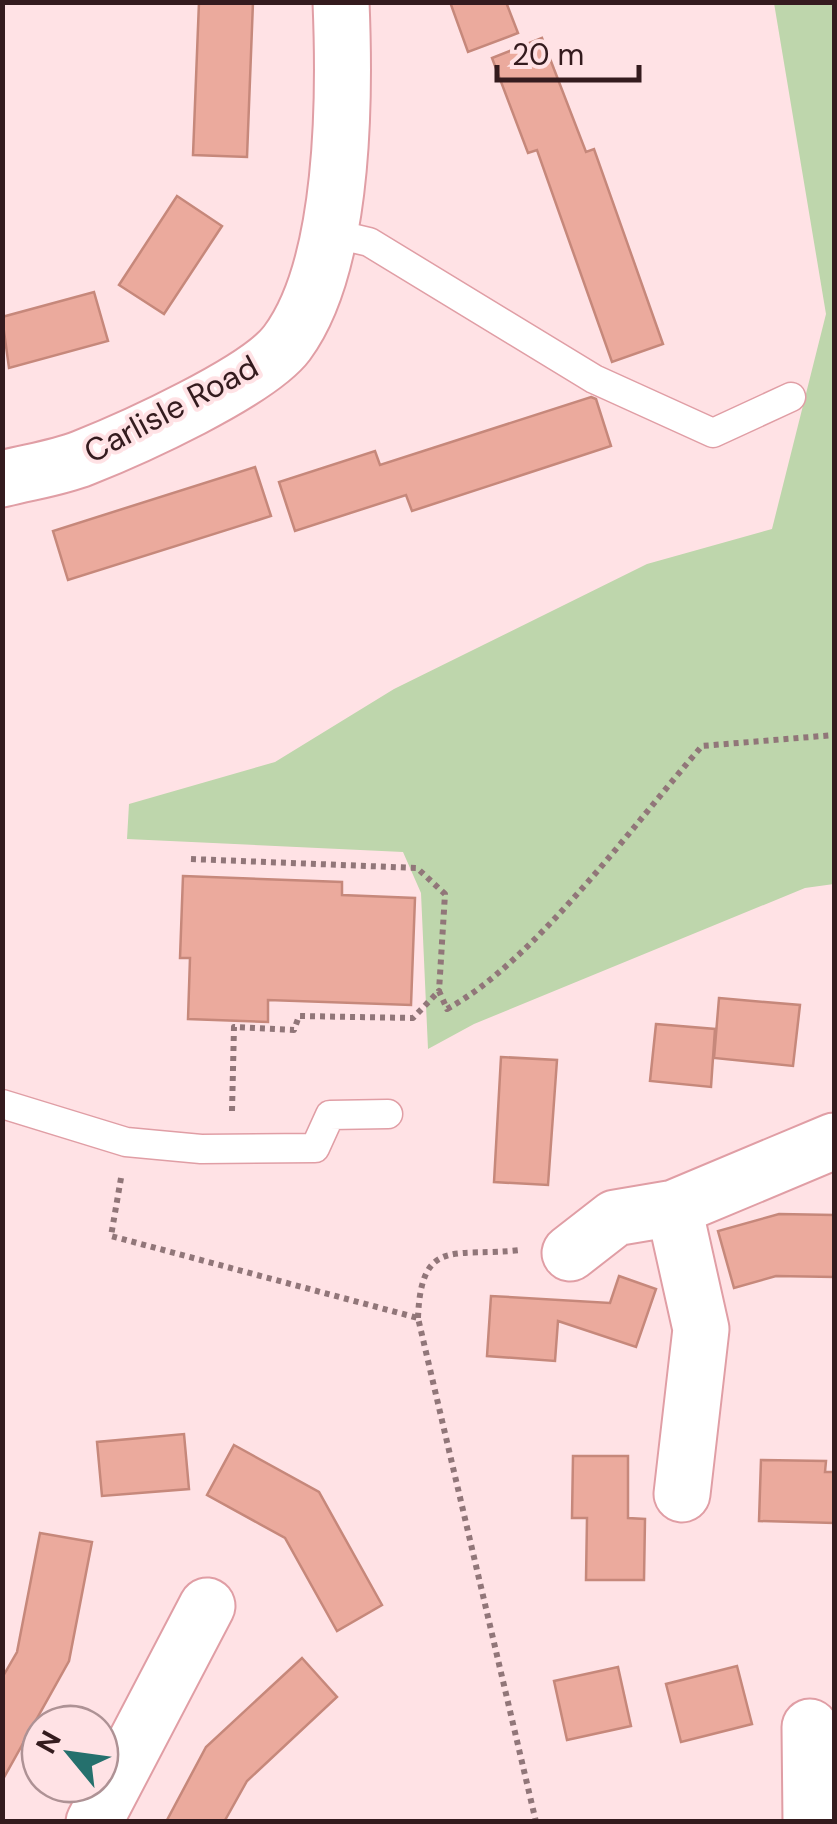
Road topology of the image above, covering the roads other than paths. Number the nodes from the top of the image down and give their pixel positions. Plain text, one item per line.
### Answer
1 (341, 2) edge
2 (331, 233) junction
3 (791, 397) dead end
4 (2, 479) edge
5 (2, 1104) edge
6 (388, 1114) dead end
7 (834, 1141) edge
8 (674, 1208) junction
9 (570, 1253) road end
10 (682, 1494) dead end
11 (207, 1606) dead end
12 (810, 1727) dead end
13 (94, 1822) edge
14 (811, 1822) edge

1 - 2 street, Carlisle Road
2 - 3 lane
2 - 4 street, Carlisle Road
5 - 6 lane
7 - 8 street
8 - 9 street
8 - 10 street
11 - 13 street
12 - 14 street

